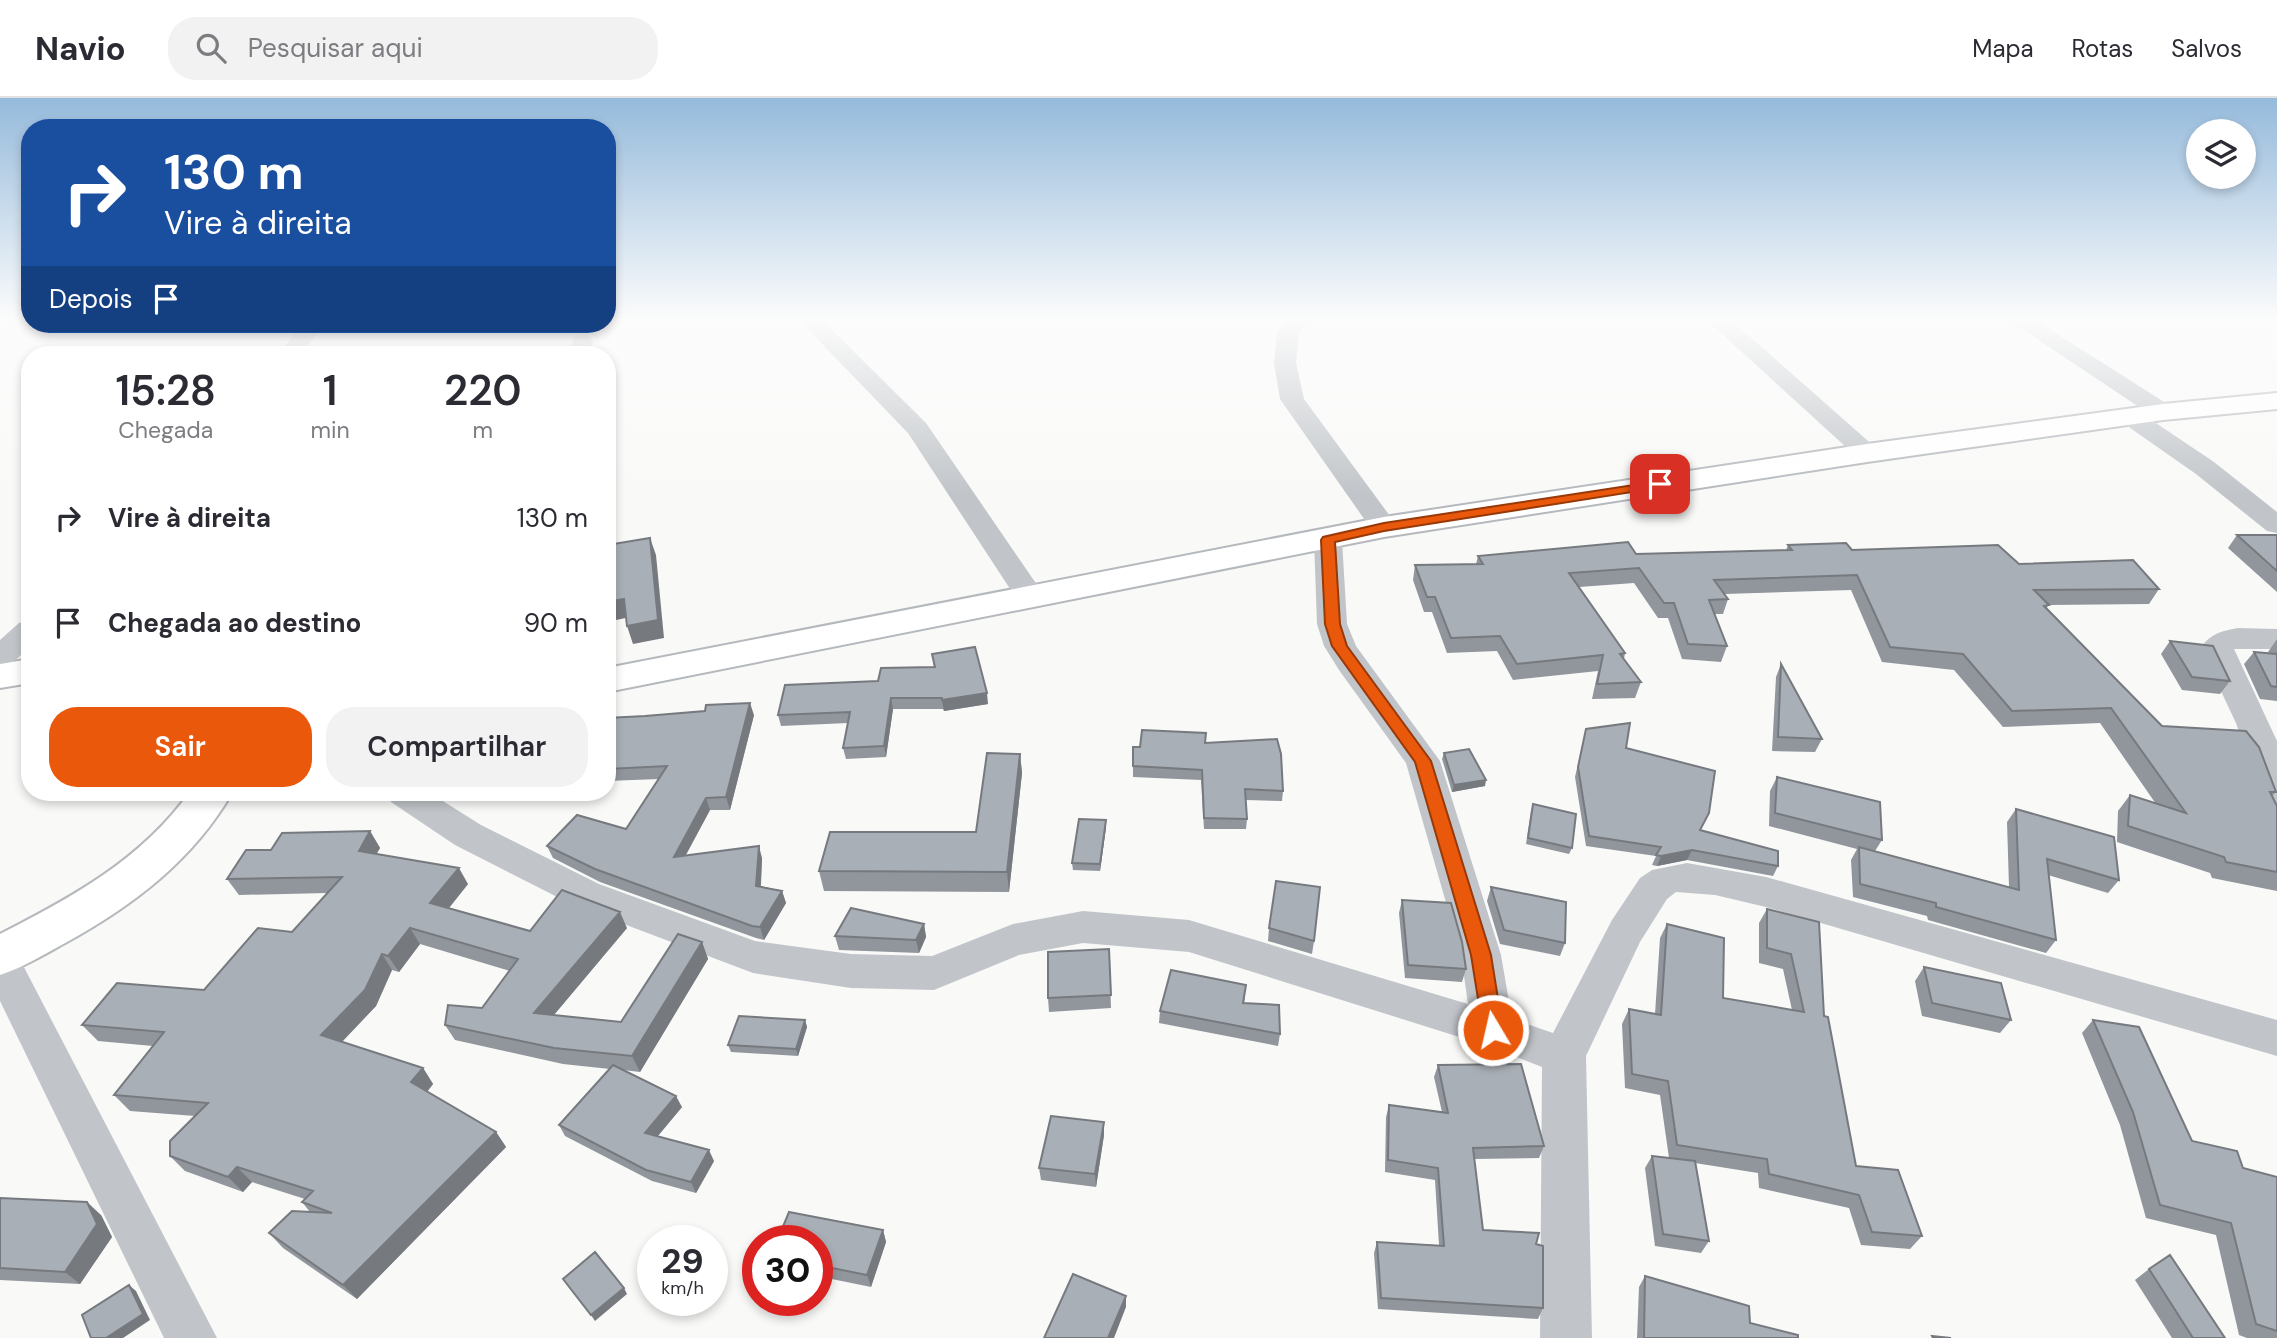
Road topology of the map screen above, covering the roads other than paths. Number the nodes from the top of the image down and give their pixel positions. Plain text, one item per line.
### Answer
1 (867, 378) edge
2 (1288, 378) edge
3 (1783, 378) edge
4 (2098, 378) edge
5 (2277, 401) edge
6 (2148, 415) junction
7 (1867, 453) junction
8 (2277, 525) edge
9 (1384, 527) junction
10 (1328, 540) junction
11 (1031, 598) junction
12 (21, 638) edge
13 (2277, 639) edge
14 (0, 656) edge
15 (21, 672) edge
16 (0, 676) edge
17 (616, 678) edge
18 (2277, 797) edge
19 (416, 801) edge
20 (205, 803) edge
21 (0, 958) edge
22 (1493, 1030) junction
23 (2277, 1038) edge
24 (1564, 1056) junction
25 (191, 1338) edge
26 (1566, 1338) edge

1 - 11 street
2 - 9 street
3 - 7 street
4 - 6 street
5 - 6 main road
6 - 7 main road
6 - 8 street
7 - 9 main road
9 - 10 main road
10 - 11 main road
10 - 22 street
11 - 17 main road
12 - 14 street
13 - 18 street
15 - 16 main road
19 - 22 street
20 - 21 main road
21 - 25 street
22 - 24 street
23 - 24 street
24 - 26 street

